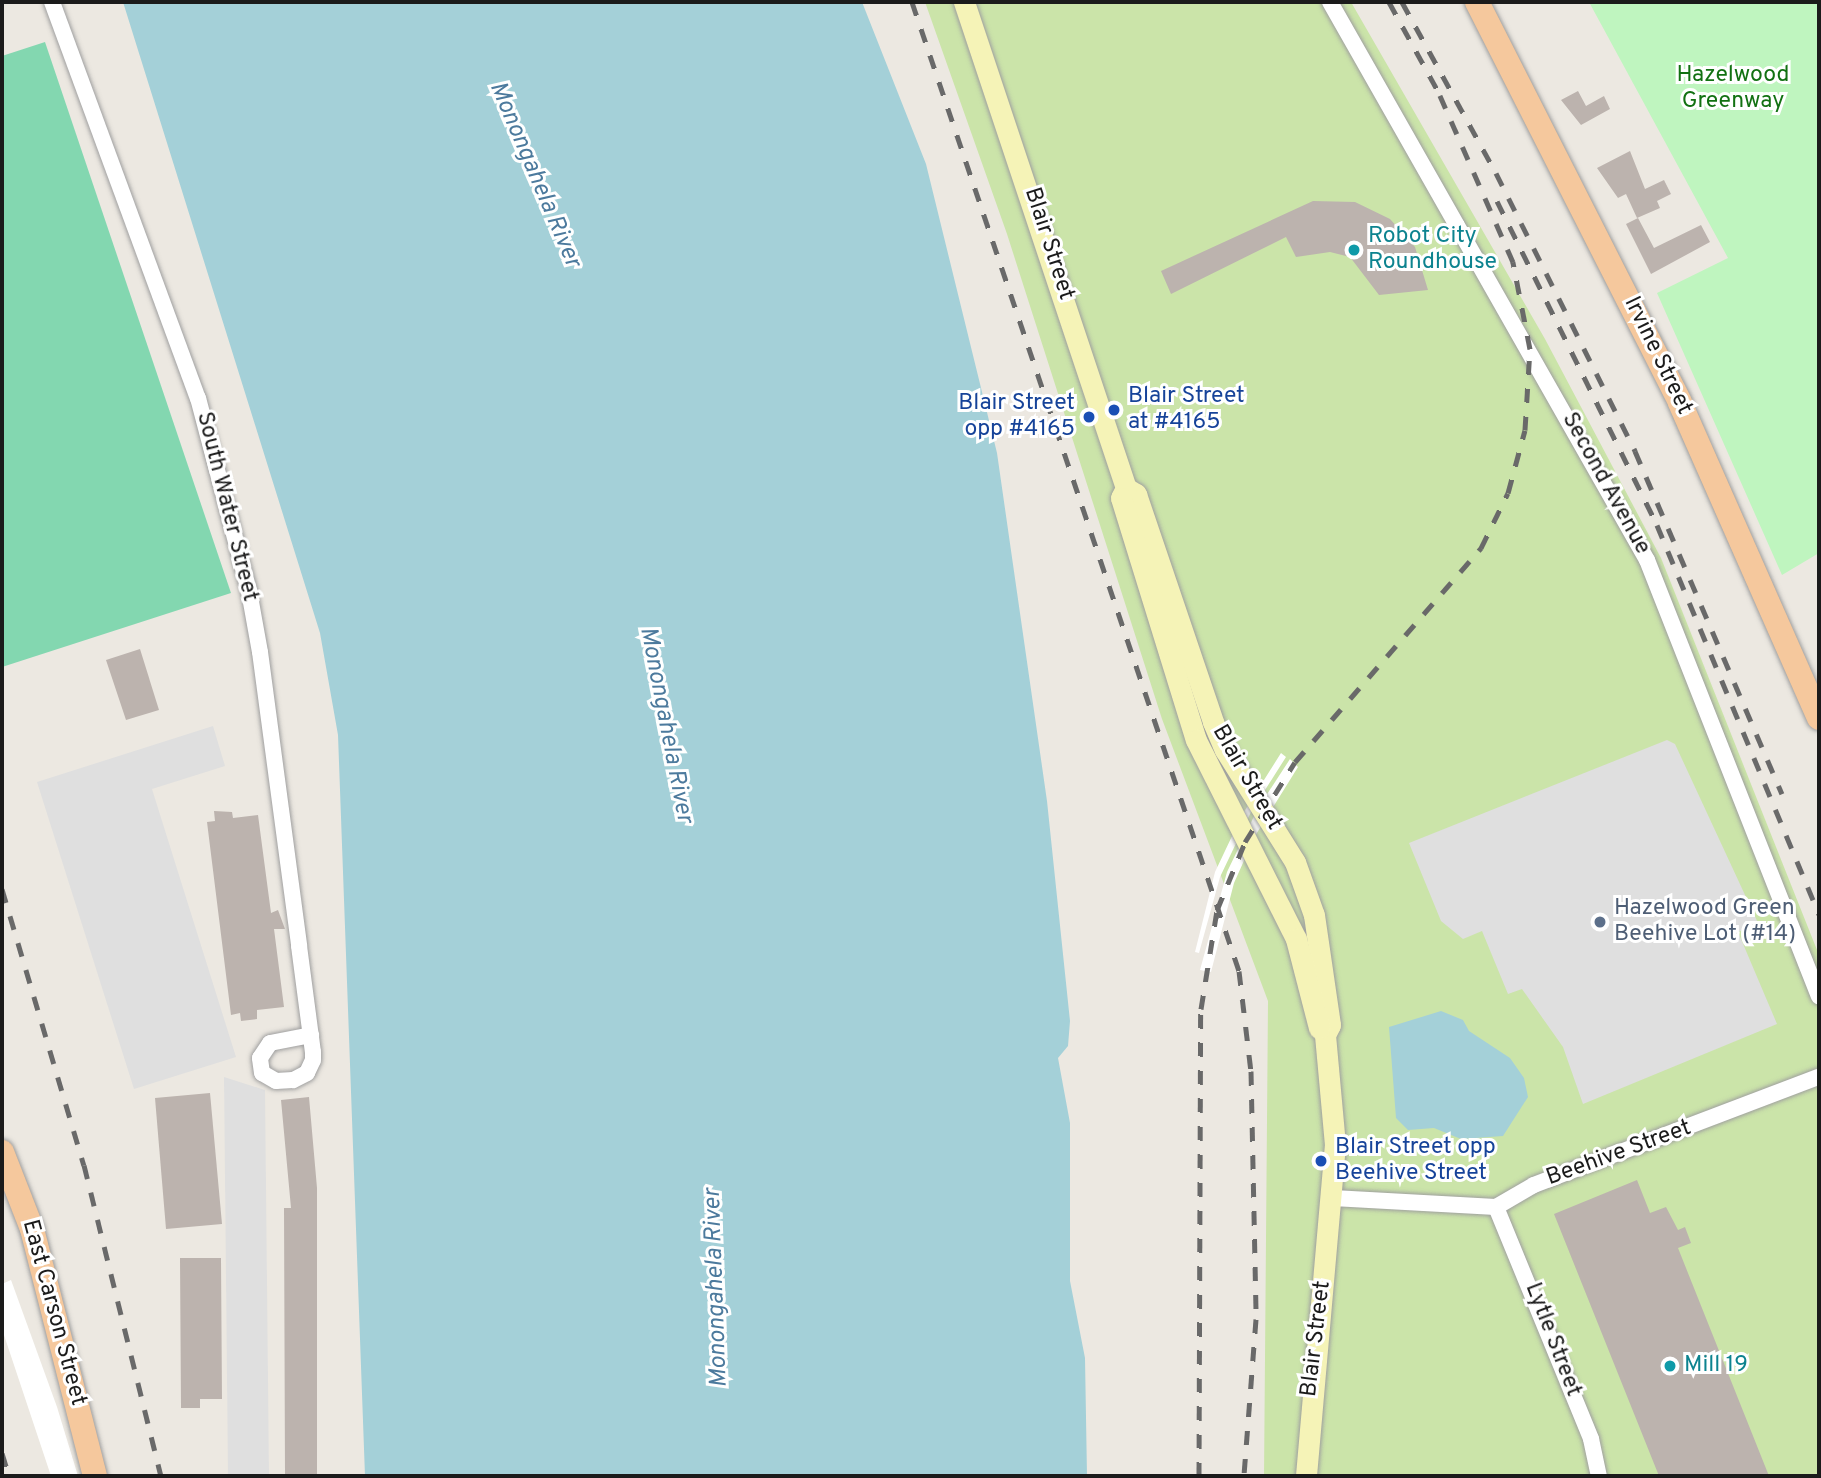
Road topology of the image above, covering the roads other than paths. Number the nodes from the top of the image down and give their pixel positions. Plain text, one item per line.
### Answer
1 (52, 2) edge
2 (964, 2) edge
3 (1330, 2) edge
4 (1477, 2) edge
5 (1126, 488) junction
6 (1819, 718) edge
7 (1819, 996) edge
8 (311, 1035) dead end
9 (1325, 1035) junction
10 (1819, 1077) edge
11 (2, 1152) edge
12 (1333, 1198) junction
13 (1496, 1207) junction
14 (95, 1476) edge
15 (1306, 1476) edge
16 (1599, 1476) edge

1 - 8 street, South Water Street
2 - 5 street, Blair Street
3 - 7 street, Second Avenue
4 - 6 main road, Irvine Street
5 - 9 street, Blair Street
5 - 9 street, Blair Street
9 - 12 street, Blair Street
10 - 13 street, Beehive Street
11 - 14 main road, East Carson Street
12 - 13 street
12 - 15 street, Blair Street
13 - 16 street, Lytle Street

